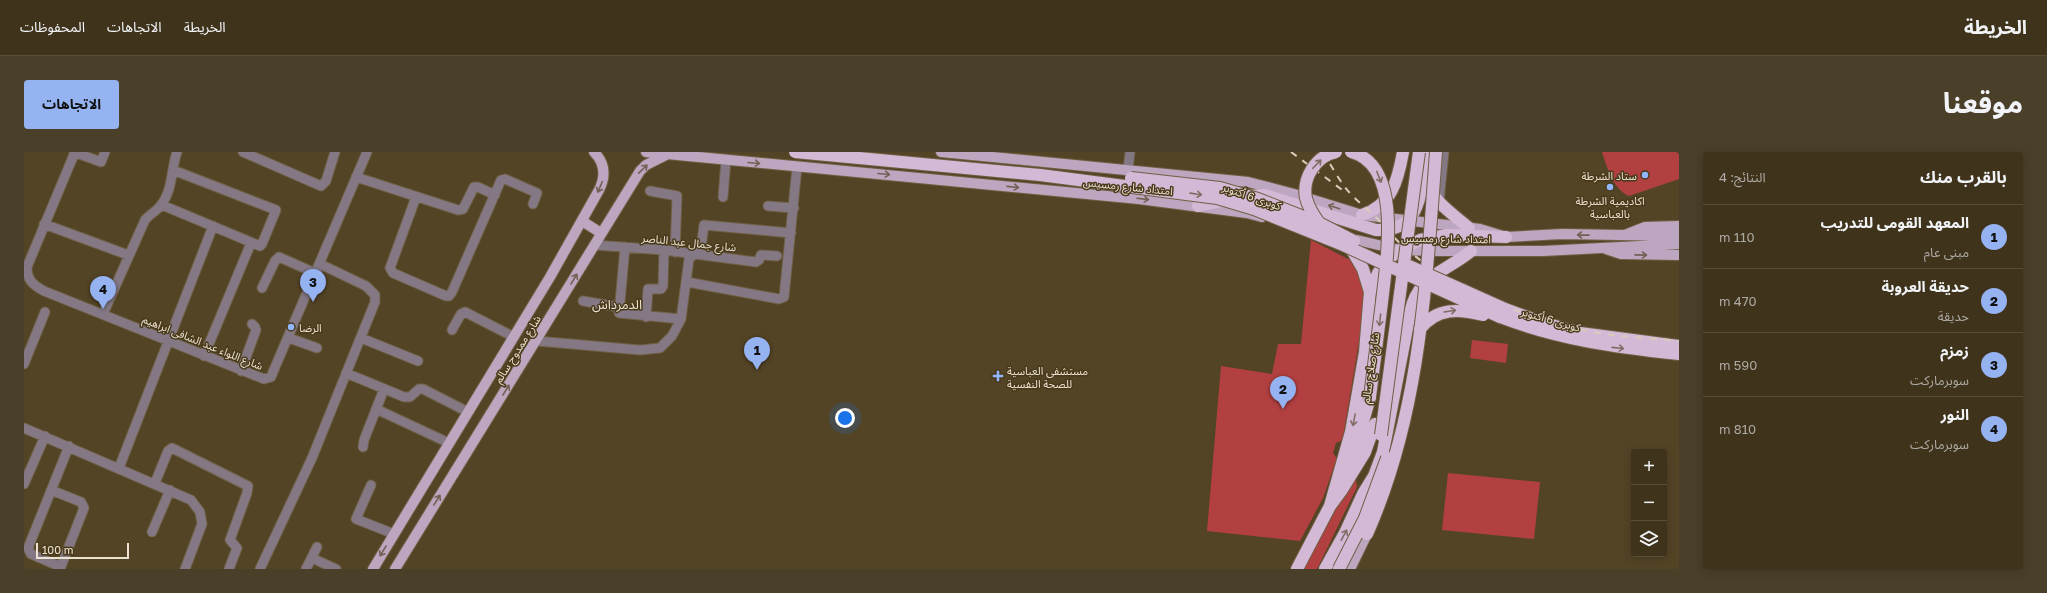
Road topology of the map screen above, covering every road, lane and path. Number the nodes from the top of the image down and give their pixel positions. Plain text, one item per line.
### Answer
1 (75, 152) edge
2 (105, 152) edge
3 (177, 152) edge
4 (243, 152) edge
5 (336, 152) edge
6 (367, 152) edge
7 (594, 152) edge
8 (646, 152) edge
9 (795, 152) edge
10 (874, 152) edge
11 (939, 152) edge
12 (1130, 152) edge
13 (1336, 152) edge
14 (1351, 152) edge
15 (1403, 152) edge
16 (1413, 152) edge
17 (1419, 152) edge
18 (1427, 152) edge
19 (1436, 152) edge
20 (1444, 152) edge
21 (669, 154) junction
22 (726, 160) junction
23 (1085, 166) junction
24 (798, 167) junction
25 (1128, 169) junction
26 (173, 170) junction
27 (1425, 176) junction
28 (356, 177) junction
29 (929, 178) junction
30 (1398, 179) junction
31 (650, 191) dead end
32 (1081, 193) junction
33 (495, 194) junction
34 (416, 197) junction
35 (722, 197) dead end
36 (1439, 202) junction
37 (533, 204) dead end
38 (162, 205) junction
39 (768, 206) dead end
40 (1198, 206) junction
41 (794, 208) junction
42 (1362, 215) junction
43 (582, 221) junction
44 (1408, 221) junction
45 (1319, 223) junction
46 (44, 224) junction
47 (213, 226) junction
48 (1679, 226) edge
49 (1469, 228) junction
50 (601, 233) junction
51 (792, 233) junction
52 (1622, 236) junction
53 (1679, 236) edge
54 (1344, 237) junction
55 (1506, 237) junction
56 (1658, 240) junction
57 (251, 243) junction
58 (1679, 244) edge
59 (594, 245) junction
60 (625, 247) junction
61 (1604, 248) junction
62 (664, 250) junction
63 (1400, 250) junction
64 (1471, 251) junction
65 (675, 252) junction
66 (693, 254) junction
67 (128, 255) junction
68 (1679, 255) edge
69 (777, 256) dead end
70 (320, 264) junction
71 (315, 273) junction
72 (687, 282) junction
73 (262, 288) dead end
74 (1370, 297) junction
75 (583, 301) dead end
76 (618, 307) junction
77 (45, 312) dead end
78 (1410, 313) junction
79 (103, 314) junction
80 (646, 317) junction
81 (1500, 317) junction
82 (681, 319) junction
83 (252, 324) dead end
84 (452, 330) dead end
85 (514, 337) junction
86 (289, 338) junction
87 (361, 338) junction
88 (537, 341) junction
89 (170, 342) junction
90 (1679, 346) edge
91 (317, 348) dead end
92 (1679, 354) edge
93 (204, 356) junction
94 (418, 361) dead end
95 (24, 364) edge
96 (241, 371) junction
97 (346, 373) junction
98 (384, 389) junction
99 (376, 410) junction
100 (468, 412) junction
101 (24, 428) edge
102 (45, 436) junction
103 (449, 444) junction
104 (69, 446) junction
105 (363, 447) dead end
106 (119, 468) junction
107 (155, 483) junction
108 (24, 484) edge
109 (1370, 484) junction
110 (371, 485) dead end
111 (51, 490) junction
112 (170, 490) junction
113 (1341, 492) junction
114 (1330, 506) junction
115 (405, 516) junction
116 (421, 524) junction
117 (152, 532) dead end
118 (394, 534) junction
119 (1367, 534) joint
120 (28, 536) edge
121 (317, 547) dead end
122 (312, 558) junction
123 (61, 568) edge
124 (185, 569) edge
125 (229, 569) edge
126 (260, 569) edge
127 (306, 569) edge
128 (336, 569) edge
129 (373, 569) edge
130 (395, 569) edge
131 (1297, 569) edge
132 (1325, 569) edge
133 (1339, 569) edge
134 (1350, 569) edge

1 - 2 street
1 - 46 street, شارع اللواء عبد الشافى ابراهيم
3 - 26 street
4 - 5 street
6 - 28 street, شارع اللواء عبد الشافى ابراهيم
7 -> 43 main road, شارع ممدوح سالم
8 - 21 main road, امتداد شارع رمسيس
9 -> 81 highway, كوبرى 6 أكتوبر, bridge
10 - 45 highway, كوبرى 6 أكتوبر, bridge
11 - 23 main road, امتداد شارع رمسيس
11 - 29 main road
12 - 25 street
45 -> 13 highway, bridge
14 -> 113 highway, bridge
15 - 30 highway
16 - 113 highway, شارع صلاح سالم
17 - 109 highway, شارع صلاح سالم, bridge
18 - 27 highway
19 - 119 highway, bridge
20 - 36 street
21 - 22 main road, امتداد شارع رمسيس
50 -> 21 main road, شارع ممدوح سالم
22 -> 24 main road, امتداد شارع رمسيس
22 - 35 street
23 - 25 main road, امتداد شارع رمسيس
23 - 32 main road
24 -> 29 main road, امتداد شارع رمسيس
24 - 41 street
42 -> 25 main road, امتداد شارع رمسيس
26 - 38 street
26 - 57 street
27 - 30 highway
27 - 36 highway
27 - 44 highway
28 - 34 street
28 - 70 street, شارع اللواء عبد الشافى ابراهيم
29 -> 32 main road, امتداد شارع رمسيس
30 - 42 highway
31 - 65 street
32 -> 40 main road, امتداد شارع رمسيس
33 - 34 street
33 - 34 street
33 - 37 street
36 - 49 highway
38 - 47 street
38 - 67 street
39 - 41 street
40 - 44 highway
40 - 54 main road, امتداد شارع رمسيس
41 - 51 street
42 - 44 main road, امتداد شارع رمسيس
43 - 50 main road
43 - 85 main road, شارع ممدوح سالم
44 - 49 main road, امتداد شارع رمسيس
45 - 90 highway, كوبرى 6 أكتوبر, bridge
46 - 67 street
46 - 79 street, شارع اللواء عبد الشافى ابراهيم
47 - 57 street
47 - 89 street
48 - 52 main road, امتداد شارع رمسيس
49 - 55 main road, امتداد شارع رمسيس
50 - 59 main road, شارع ممدوح سالم
51 - 66 street
51 - 72 street
52 -> 55 main road, امتداد شارع رمسيس
52 - 56 main road
53 - 56 main road
54 - 63 main road, امتداد شارع رمسيس
54 - 74 highway
55 - 63 highway
56 - 58 main road
56 - 61 main road, امتداد شارع رمسيس
57 - 93 street
59 - 60 street, شارع جمال عبد الناصر
88 -> 59 main road, شارع ممدوح سالم
60 - 62 street, شارع جمال عبد الناصر
60 - 76 street
61 - 64 main road, امتداد شارع رمسيس
61 -> 68 main road, امتداد شارع رمسيس
62 - 65 street, شارع جمال عبد الناصر
62 - 80 street
63 - 64 main road, امتداد شارع رمسيس
63 - 74 highway
64 - 78 highway
65 - 66 street, شارع جمال عبد الناصر
66 - 69 street, شارع جمال عبد الناصر
66 - 72 street
67 - 79 street
70 - 71 street, شارع اللواء عبد الشافى ابراهيم
70 - 87 street
71 - 73 street
71 - 86 street, شارع اللواء عبد الشافى ابراهيم
72 - 82 street
74 - 78 highway
74 -> 114 highway
75 - 76 street
76 - 80 street
77 - 95 street
78 - 109 highway
79 - 89 street, شارع اللواء عبد الشافى ابراهيم
80 - 82 street
81 -> 92 highway, كوبرى 6 أكتوبر
133 -> 81 highway, bridge
82 - 88 street
83 - 96 street
84 - 85 street
85 - 100 main road, شارع ممدوح سالم
86 - 91 street
86 - 96 street, شارع اللواء عبد الشافى ابراهيم
87 - 94 street
87 - 97 street
116 -> 88 main road, شارع ممدوح سالم
89 - 93 street, شارع اللواء عبد الشافى ابراهيم
89 - 106 street
93 - 96 street, شارع اللواء عبد الشافى ابراهيم
97 - 98 street
97 - 126 street
98 - 99 street
98 - 100 street
99 - 103 street
99 - 105 street
100 - 103 main road, شارع ممدوح سالم
101 - 102 street
102 - 104 street
102 - 108 street
103 - 115 main road, شارع ممدوح سالم
104 - 106 street
104 - 111 street
106 - 107 street
107 - 112 street
107 - 125 street
132 -> 109 highway, شارع صلاح سالم
110 - 118 street
111 - 120 street
111 - 123 street
112 - 117 street
112 - 124 street
113 - 114 highway, شارع صلاح سالم
114 - 131 highway, شارع صلاح سالم
115 - 116 main road
115 - 118 main road, شارع ممدوح سالم
116 - 130 main road, شارع ممدوح سالم
118 -> 129 main road, شارع ممدوح سالم
119 - 134 main road
120 - 123 street
121 - 122 street
122 - 127 street
122 - 128 street

